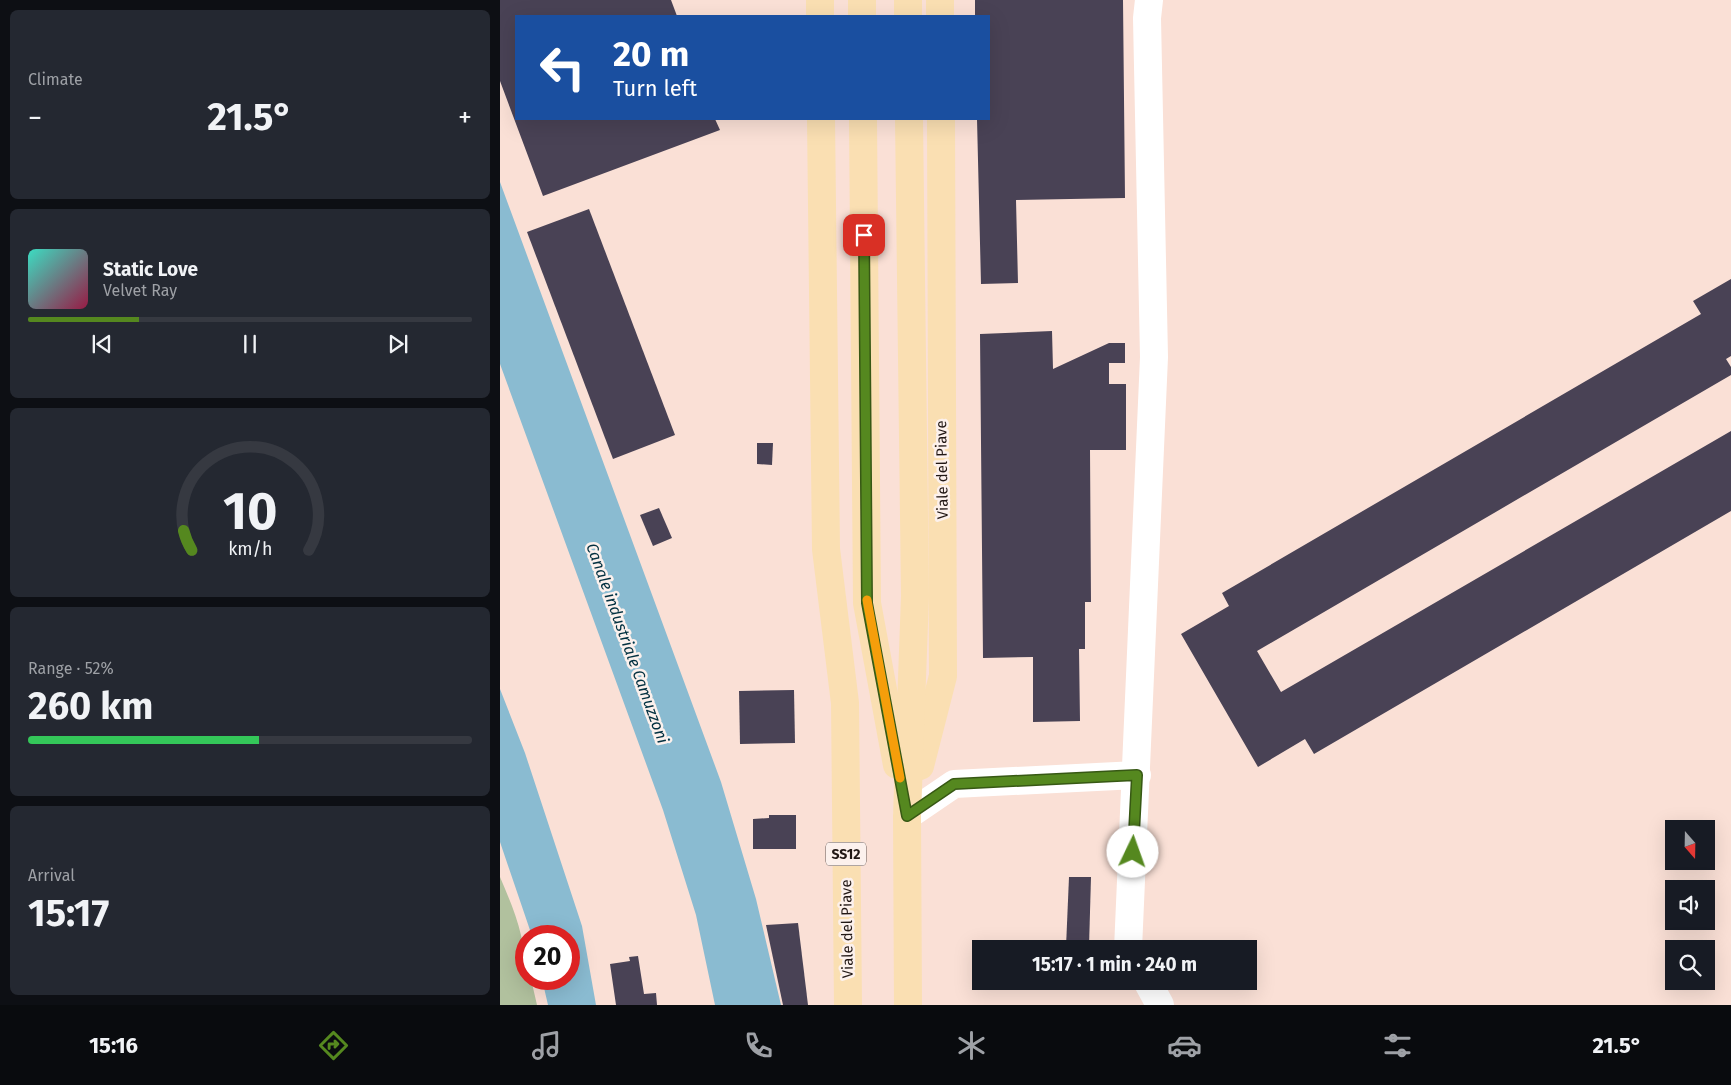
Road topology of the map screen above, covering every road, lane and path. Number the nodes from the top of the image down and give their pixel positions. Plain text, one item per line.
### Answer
1 (820, 0) edge
2 (862, 0) edge
3 (908, 0) edge
4 (940, 0) edge
5 (1149, 0) edge
6 (820, 15) edge
7 (862, 15) edge
8 (908, 15) edge
9 (940, 15) edge
10 (821, 120) edge
11 (863, 120) edge
12 (909, 120) edge
13 (941, 120) edge
14 (867, 603) junction
15 (844, 703) junction
16 (1137, 775) junction
17 (907, 816) junction
18 (1128, 940) edge
19 (1152, 990) edge
20 (848, 1005) edge
21 (908, 1005) edge
22 (1160, 1005) edge

1 - 6 main road
2 - 7 main road
3 - 8 main road
4 - 9 main road
5 - 16 lane
10 - 15 main road, Viale del Piave
11 - 14 main road
12 - 17 main road, Viale del Piave
13 - 17 main road, Viale del Piave
14 - 15 main road, Viale del Piave / SS12
14 - 17 main road, Viale del Piave
15 - 20 main road, Viale del Piave / SS12
16 - 17 lane
16 - 18 lane
17 - 21 main road, Viale del Piave
19 - 22 lane

